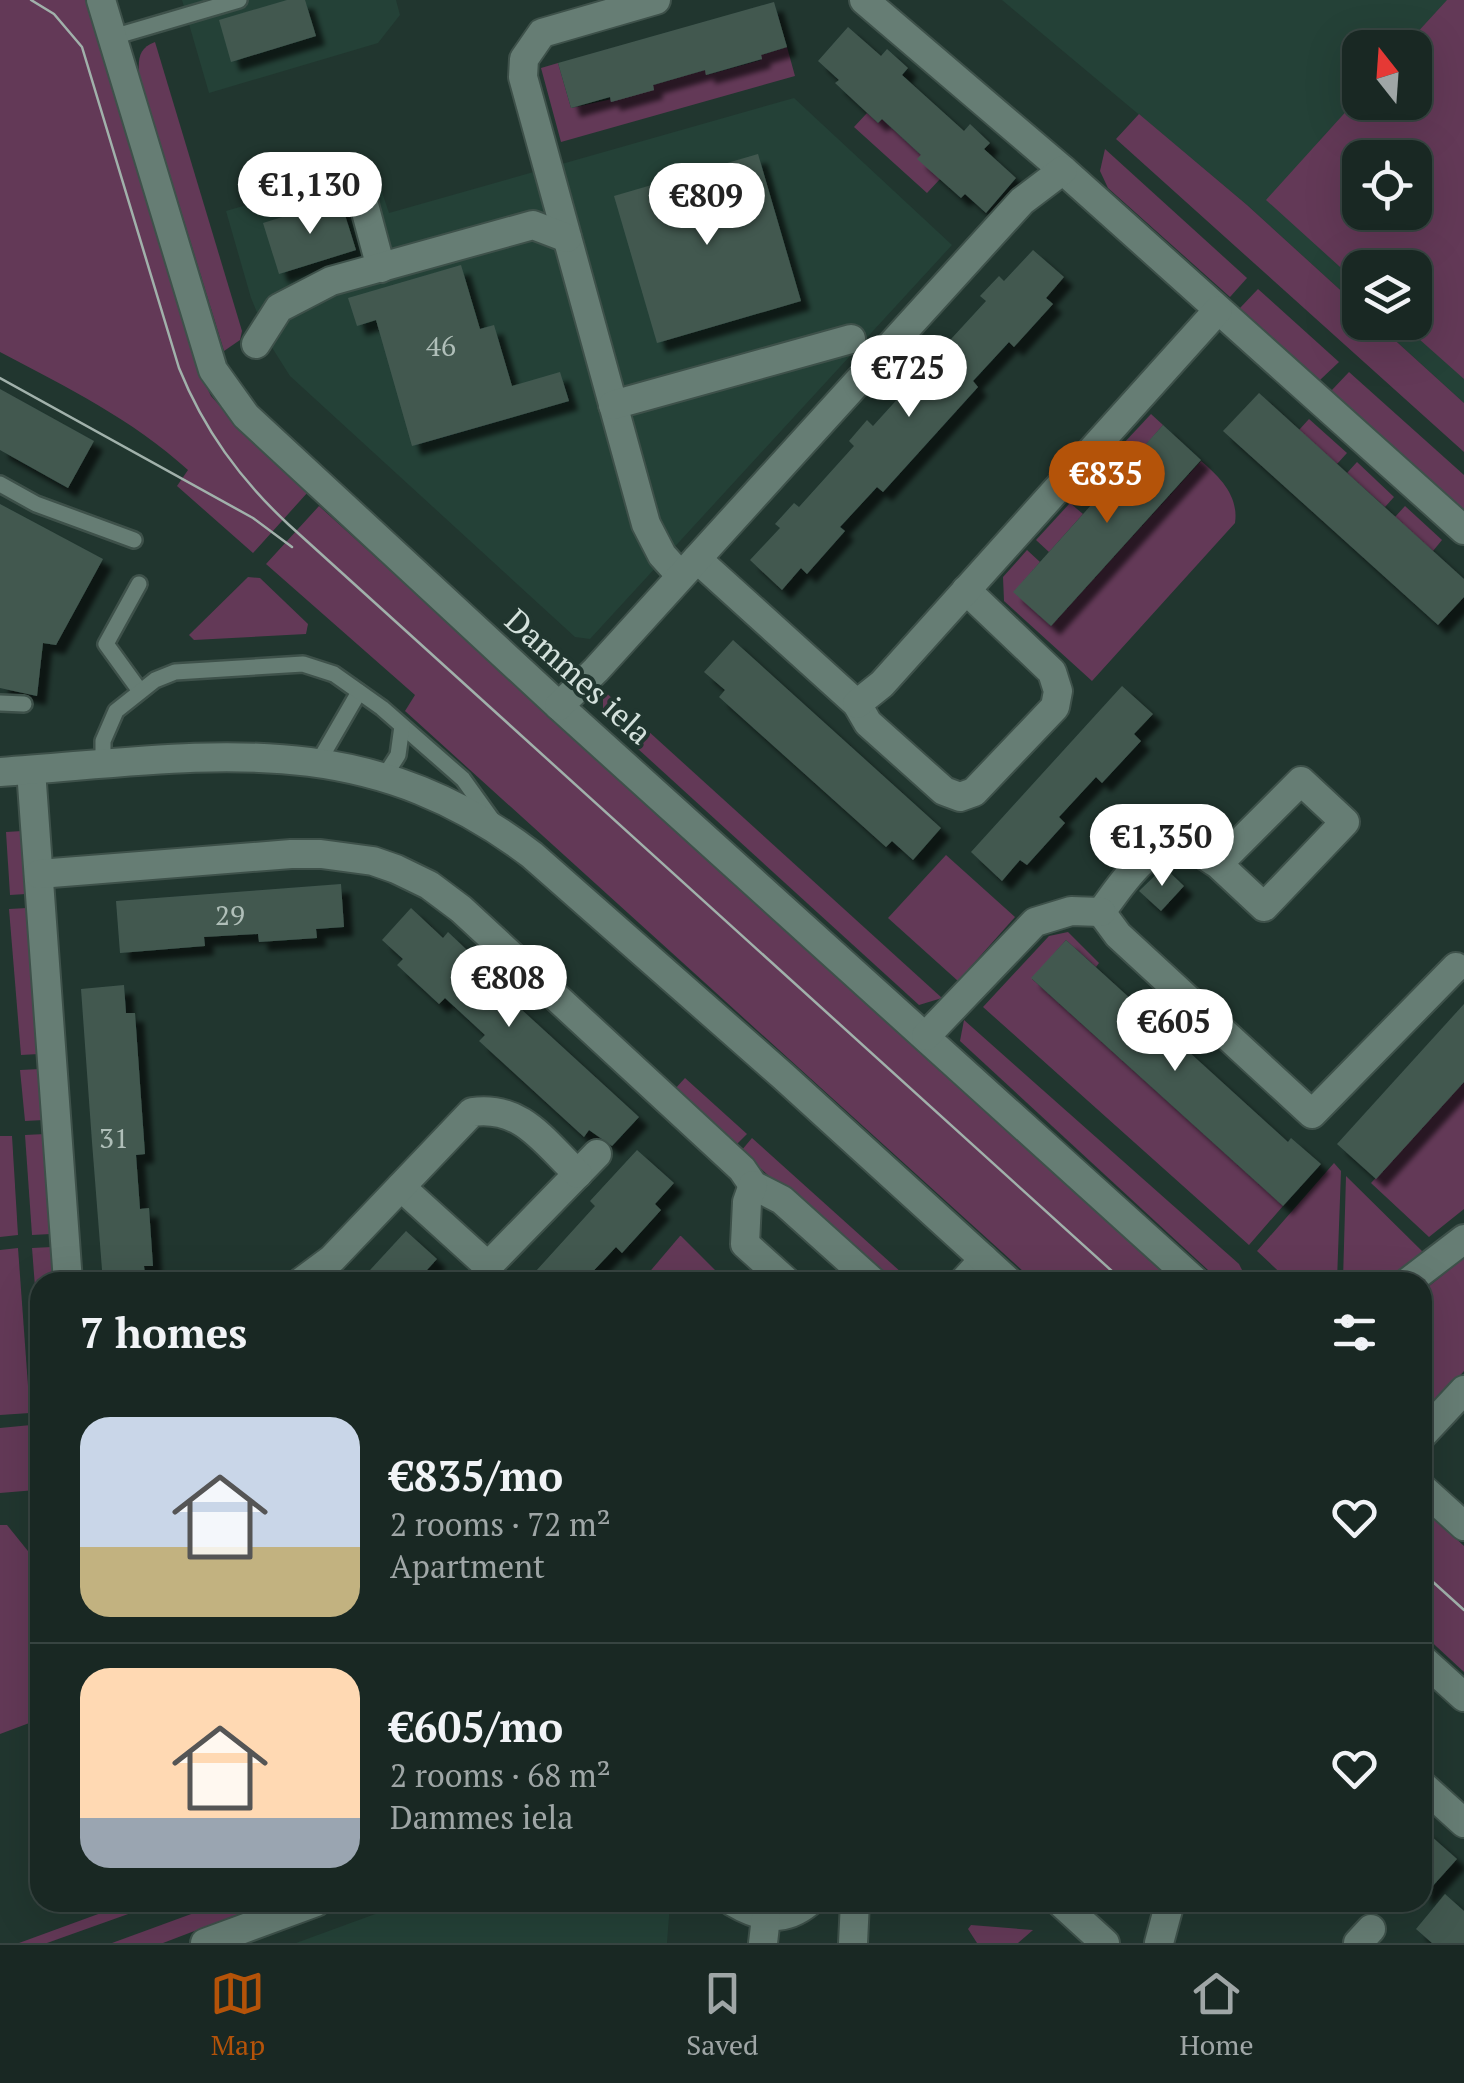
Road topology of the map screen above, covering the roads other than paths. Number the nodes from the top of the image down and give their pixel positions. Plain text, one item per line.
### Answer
1 (101, 0) edge
2 (656, 0) edge
3 (864, 0) edge
4 (232, 1) edge
5 (113, 38) junction
6 (1063, 170) junction
7 (362, 198) dead end
8 (567, 238) junction
9 (381, 268) junction
10 (1218, 310) junction
11 (851, 339) dead end
12 (256, 344) dead end
13 (612, 404) junction
14 (0, 484) edge
15 (1464, 530) edge
16 (134, 540) dead end
17 (689, 567) junction
18 (138, 584) dead end
19 (966, 590) junction
20 (140, 691) junction
21 (360, 692) junction
22 (0, 702) edge
23 (24, 704) dead end
24 (858, 704) junction
25 (559, 706) junction
26 (402, 726) junction
27 (319, 761) junction
28 (103, 764) junction
29 (31, 770) junction
30 (0, 772) edge
31 (384, 777) junction
32 (498, 829) junction
33 (1218, 864) junction
34 (40, 874) junction
35 (1101, 912) junction
36 (1456, 967) dead end
37 (926, 1036) junction
38 (753, 1185) junction
39 (401, 1187) junction
40 (1464, 1239) edge
41 (984, 1260) junction
42 (67, 1272) edge
43 (314, 1272) edge
44 (775, 1272) edge
45 (862, 1272) edge
46 (972, 1272) edge
47 (998, 1272) edge
48 (1185, 1272) edge
49 (1421, 1272) edge
50 (1461, 1401) edge
51 (1432, 1427) edge
52 (1432, 1497) edge
53 (1464, 1526) edge
54 (1432, 1669) edge
55 (1464, 1697) edge
56 (1432, 1794) edge
57 (1464, 1823) edge
58 (283, 1912) edge
59 (745, 1912) edge
60 (793, 1912) edge
61 (855, 1912) edge
62 (1071, 1912) edge
63 (1167, 1912) edge
64 (764, 1930) edge
65 (205, 1943) edge
66 (852, 1943) edge
67 (1105, 1943) edge
68 (1159, 1943) edge

1 - 5 street, Dammes iela
2 - 8 street
3 - 6 street
4 - 5 lane
5 - 25 street, Dammes iela
6 - 10 street
6 - 17 street
7 - 9 street
8 - 9 street
8 - 13 street
9 - 12 street
10 - 15 street
10 - 19 street
11 - 13 street
13 - 17 street
14 - 16 lane
17 - 24 street
17 - 25 street
18 - 20 lane
19 - 24 street
19 - 24 street
20 - 21 lane
20 - 28 lane
21 - 26 lane
21 - 27 lane
22 - 23 lane
25 - 37 street, Dammes iela
26 - 31 lane
26 - 32 lane
27 - 28 street
27 - 31 street
28 - 29 street
29 - 30 street
29 - 34 street
31 - 32 street
32 - 41 street
33 - 33 street
33 - 35 street
34 - 38 street
34 - 42 street
35 - 36 street
35 - 37 street
37 - 48 street, Dammes iela
38 - 44 street
38 - 45 street
39 - 39 street
39 - 43 street
40 - 49 street
41 - 46 street
41 - 47 street
50 - 51 street
52 - 53 street
54 - 55 street
56 - 57 street
58 - 65 street
59 - 64 street
60 - 64 street
61 - 66 street
62 - 67 street
63 - 68 street

